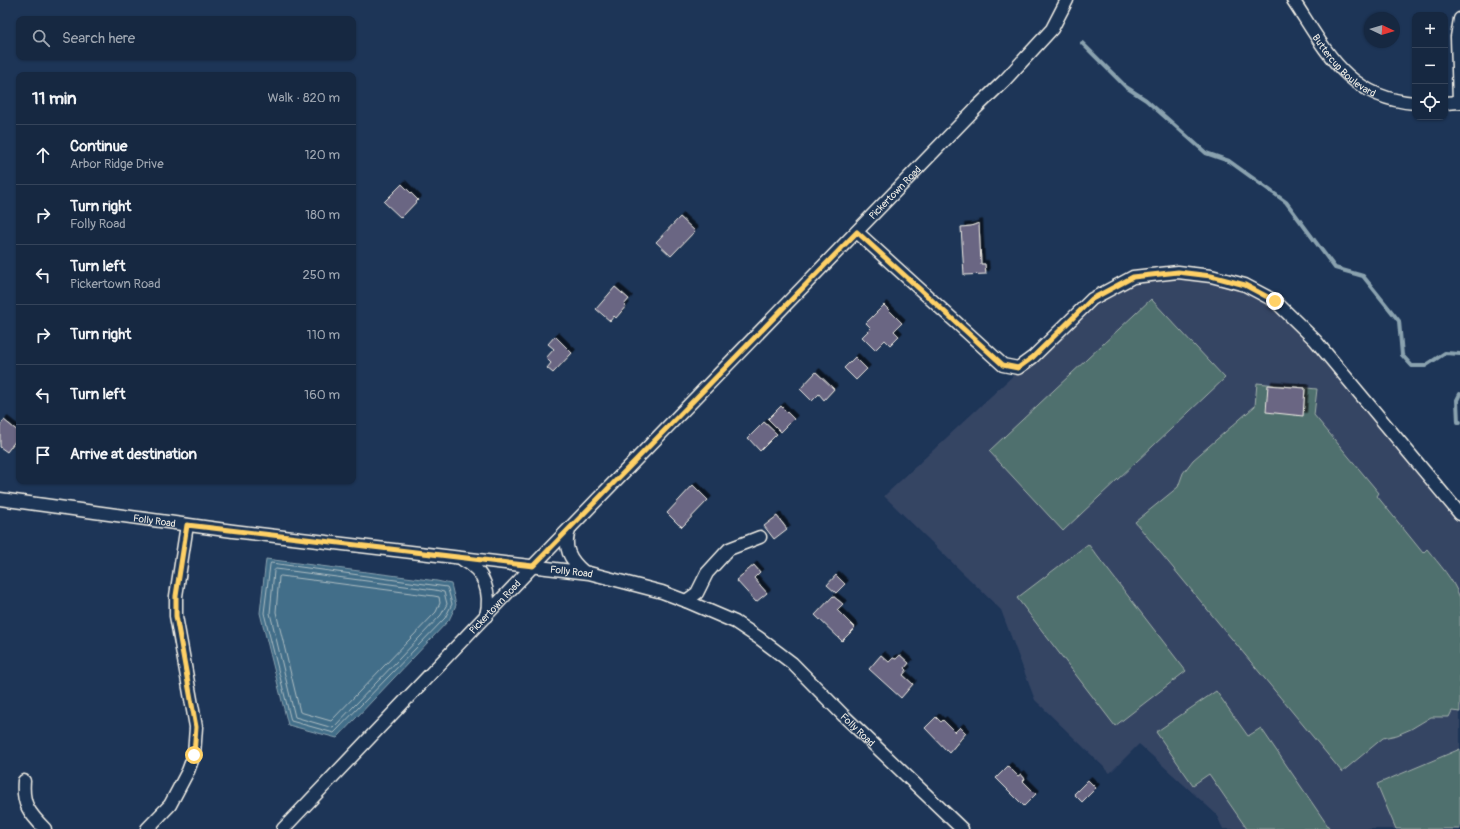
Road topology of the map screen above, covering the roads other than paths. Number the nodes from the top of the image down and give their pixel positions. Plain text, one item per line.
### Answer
1 (1067, 0) edge
2 (1293, 0) edge
3 (1460, 19) edge
4 (1460, 102) edge
5 (1412, 103) edge
6 (1448, 103) edge
7 (857, 232) junction
8 (0, 499) edge
9 (1460, 514) edge
10 (187, 525) junction
11 (570, 528) junction
12 (760, 537) dead end
13 (458, 557) junction
14 (533, 566) junction
15 (584, 572) junction
16 (686, 601) junction
17 (486, 616) junction
18 (24, 781) dead end
19 (45, 829) edge
20 (148, 829) edge
21 (283, 829) edge
22 (962, 829) edge

1 - 7 street, Pickertown Road
2 - 5 street, Buttercup Boulevard
3 - 4 street
4 - 6 street
7 - 9 street
7 - 11 street, Pickertown Road
8 - 10 street, Folly Road
10 - 13 street, Folly Road
10 - 20 street
11 - 14 street, Pickertown Road
11 - 15 street
12 - 16 street
13 - 14 street, Folly Road
13 - 17 street
14 - 15 street, Folly Road
14 - 17 street, Pickertown Road
15 - 16 street, Folly Road
16 - 22 street, Folly Road
17 - 21 street, Pickertown Road
18 - 19 street

